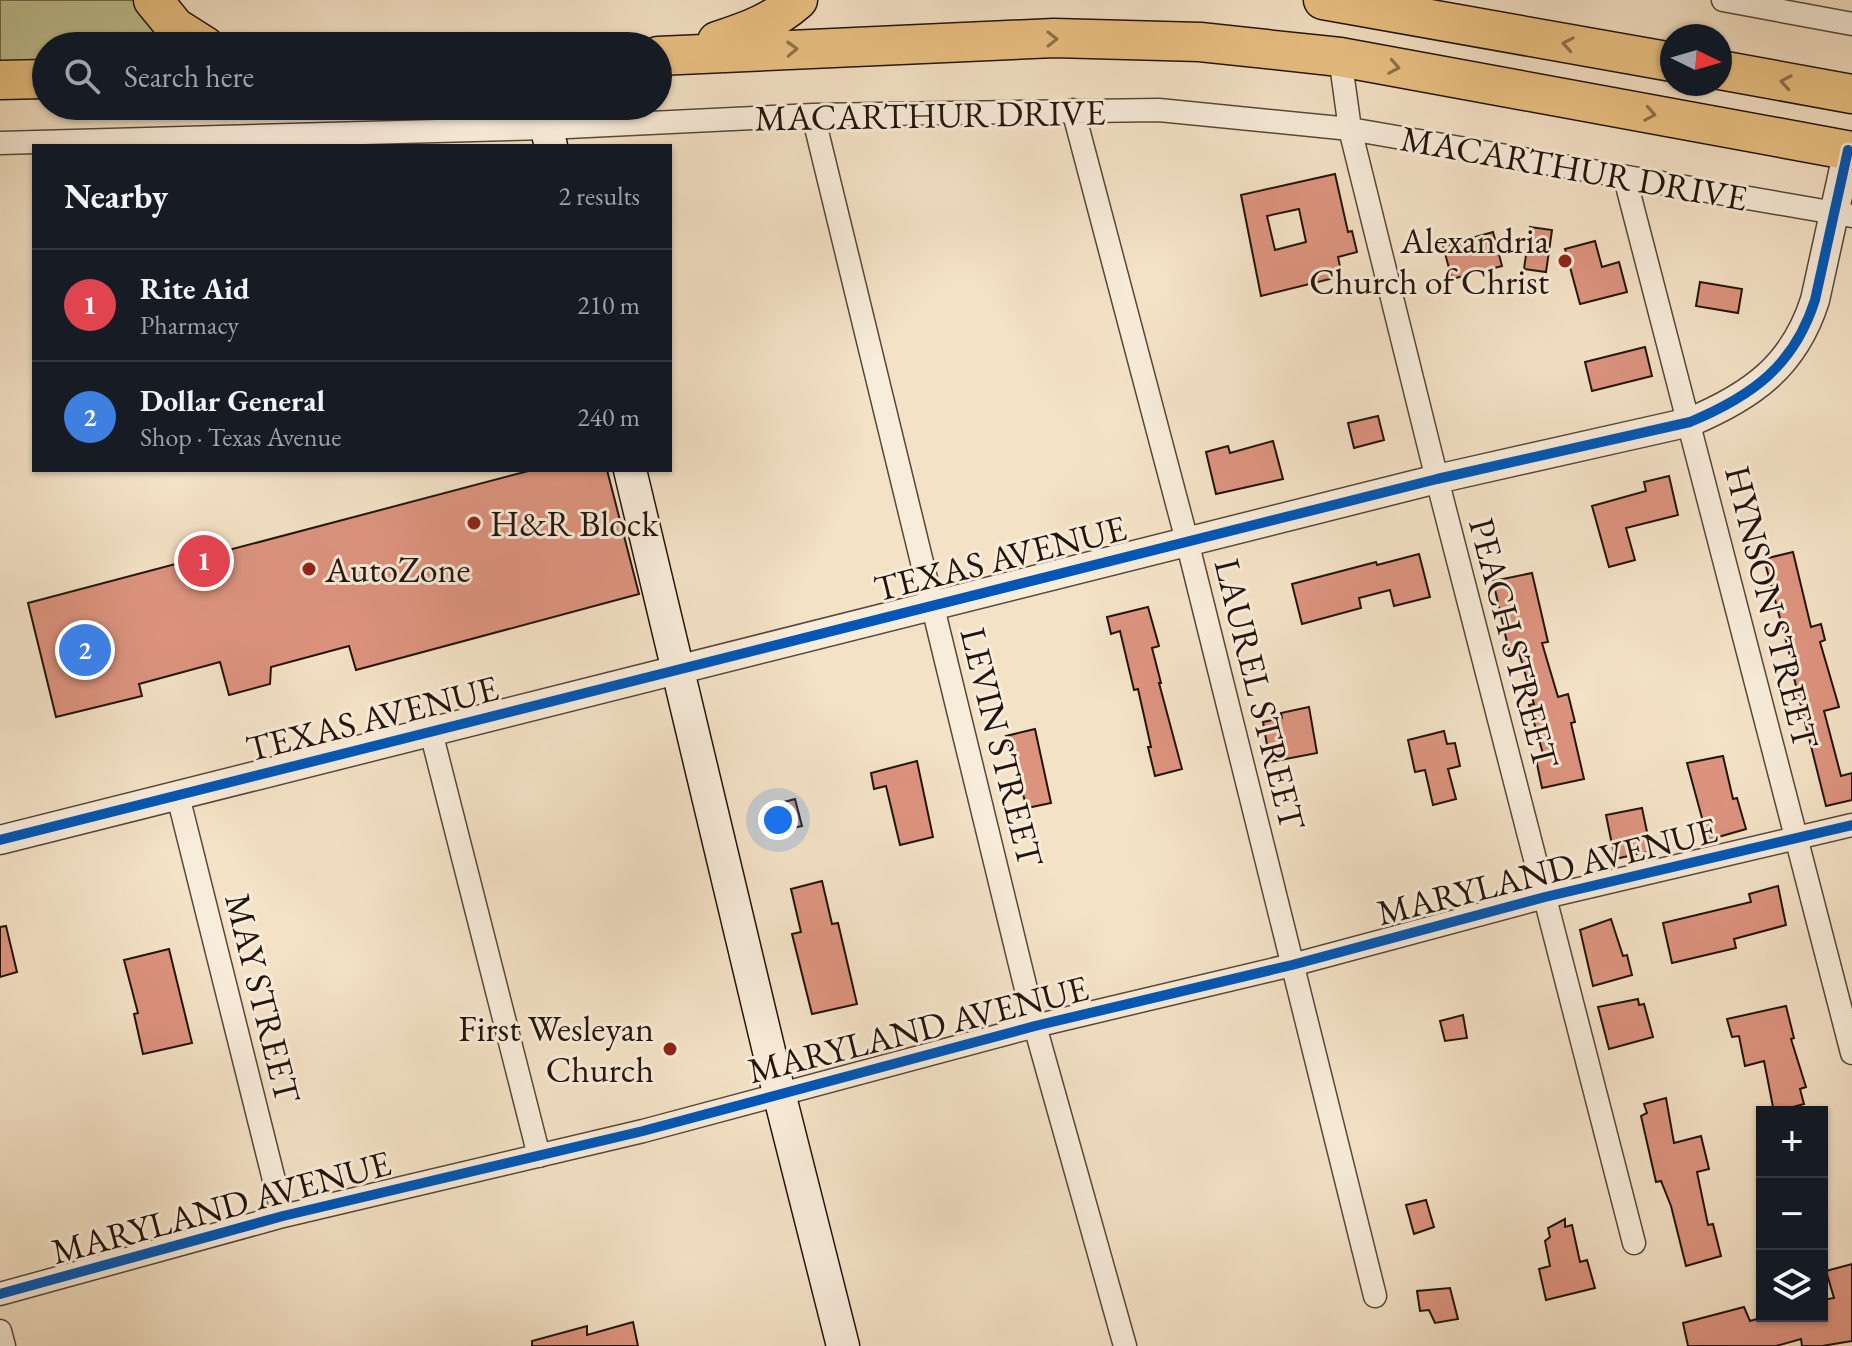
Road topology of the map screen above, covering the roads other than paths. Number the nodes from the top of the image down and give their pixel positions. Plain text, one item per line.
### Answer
1 (153, 0) edge
2 (798, 0) edge
3 (1323, 0) edge
4 (1345, 0) edge
5 (1723, 0) edge
6 (1397, 14) junction
7 (1852, 24) edge
8 (183, 32) edge
9 (672, 53) edge
10 (672, 55) edge
11 (1340, 57) junction
12 (1660, 60) edge
13 (1732, 72) edge
14 (32, 79) edge
15 (0, 80) edge
16 (1852, 94) edge
17 (1073, 110) junction
18 (813, 115) junction
19 (546, 127) edge
20 (1350, 129) junction
21 (0, 143) edge
22 (1851, 144) edge
23 (1625, 178) junction
24 (1843, 214) edge
25 (1690, 422) junction
26 (630, 472) edge
27 (1437, 479) junction
28 (1187, 541) junction
29 (932, 603) junction
30 (679, 669) junction
31 (431, 732) junction
32 (178, 796) junction
33 (1852, 825) edge
34 (1794, 838) junction
35 (0, 840) edge
36 (1545, 897) junction
37 (1292, 965) junction
38 (1035, 1026) junction
39 (1852, 1053) edge
40 (779, 1093) junction
41 (539, 1156) junction
42 (283, 1216) junction
43 (1634, 1243) dead end
44 (0, 1294) edge
45 (1375, 1296) dead end
46 (0, 1331) edge
47 (4, 1346) edge
48 (843, 1346) edge
49 (1125, 1346) edge

1 - 8 highway
2 - 9 highway
3 - 6 highway
4 - 6 highway
5 - 7 street
12 -> 6 highway
10 -> 11 highway, MACARTHUR DRIVE
11 - 20 street, PEACH STREET
11 -> 22 highway, MACARTHUR DRIVE
16 -> 13 highway
14 - 15 highway
17 - 18 street, MACARTHUR DRIVE
17 - 20 street, MACARTHUR DRIVE
17 - 28 street, LAUREL STREET
18 - 19 street, MACARTHUR DRIVE
18 - 29 street, LEVIN STREET
19 - 21 street, MACARTHUR DRIVE
20 - 23 street, MACARTHUR DRIVE
20 - 27 street, PEACH STREET
22 - 24 street, TEXAS AVENUE
23 - 24 street, MACARTHUR DRIVE
23 - 25 street, HYNSON STREET
24 - 25 street, TEXAS AVENUE
25 - 27 street, TEXAS AVENUE
25 - 34 street, HYNSON STREET
26 - 30 main road
27 - 28 street, TEXAS AVENUE
27 - 36 street, PEACH STREET
28 - 29 street, TEXAS AVENUE
28 - 37 street, LAUREL STREET
29 - 30 street, TEXAS AVENUE
29 - 38 street, LEVIN STREET
30 - 31 street, TEXAS AVENUE
30 - 40 main road
31 - 32 street, TEXAS AVENUE
31 - 41 street
32 - 35 street, TEXAS AVENUE
32 - 42 street, MAY STREET
33 - 34 street, MARYLAND AVENUE
34 - 36 street, MARYLAND AVENUE
34 - 39 street, HYNSON STREET
36 - 37 street, MARYLAND AVENUE
36 - 43 street, PEACH STREET
37 - 38 street, MARYLAND AVENUE
37 - 45 street, LAUREL STREET
38 - 40 street, MARYLAND AVENUE
38 - 49 street, LEVIN STREET
40 - 41 street, MARYLAND AVENUE
40 - 48 main road
41 - 42 street, MARYLAND AVENUE
42 - 44 street, MARYLAND AVENUE
46 - 47 street

